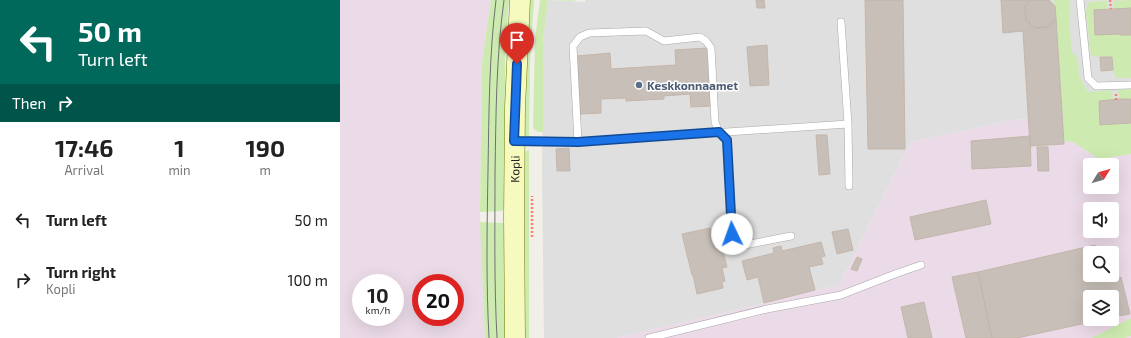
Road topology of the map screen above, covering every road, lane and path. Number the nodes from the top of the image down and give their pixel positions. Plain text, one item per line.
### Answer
1 (520, 0) edge
2 (1081, 0) edge
3 (1110, 0) edge
4 (1111, 9) dead end
5 (841, 22) dead end
6 (1131, 85) edge
7 (848, 124) junction
8 (719, 132) junction
9 (514, 141) junction
10 (578, 142) junction
11 (849, 186) dead end
12 (532, 188) dead end
13 (791, 236) dead end
14 (532, 244) dead end
15 (921, 265) dead end
16 (515, 338) edge
17 (649, 338) edge

1 - 9 street, Kopli
2 - 6 lane
3 - 4 path
5 - 7 lane
7 - 8 lane
7 - 11 lane
8 - 10 lane
8 - 10 lane
8 - 13 lane
9 - 10 lane
9 - 16 street, Kopli
12 - 14 path
15 - 17 lane

